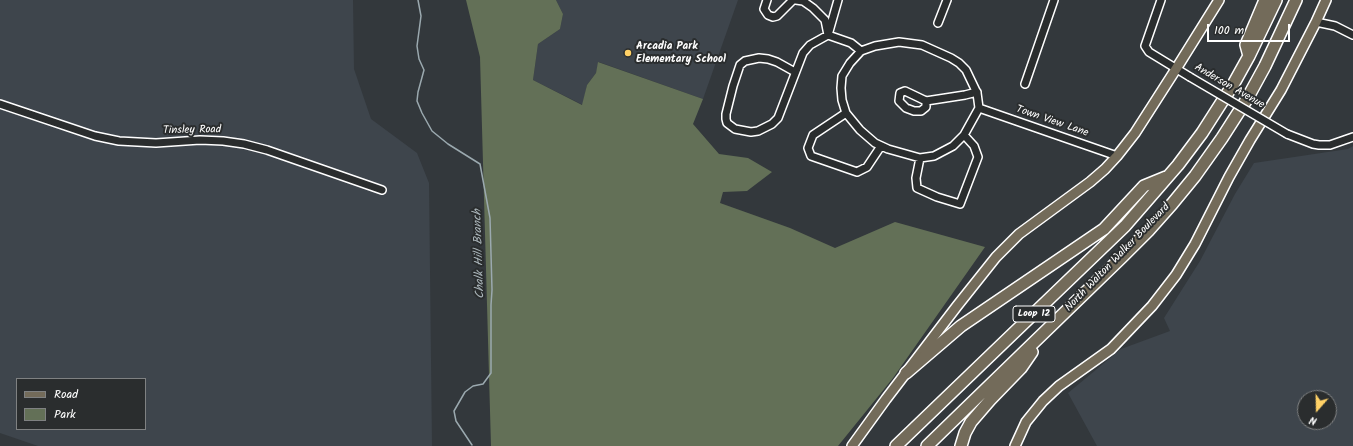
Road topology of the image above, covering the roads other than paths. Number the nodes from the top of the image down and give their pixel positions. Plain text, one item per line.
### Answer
1 (766, 0) edge
2 (793, 0) edge
3 (796, 0) edge
4 (838, 0) edge
5 (947, 0) edge
6 (1054, 0) edge
7 (1161, 0) edge
8 (1219, 0) edge
9 (1265, 0) edge
10 (1276, 0) edge
11 (1296, 0) edge
12 (1326, 0) edge
13 (1316, 22) junction
14 (938, 23) dead end
15 (828, 35) junction
16 (1353, 35) edge
17 (860, 51) junction
18 (1249, 56) junction
19 (1176, 69) junction
20 (795, 72) junction
21 (1024, 84) dead end
22 (977, 92) junction
23 (926, 101) dead end
24 (0, 104) edge
25 (979, 108) junction
26 (846, 113) junction
27 (964, 134) junction
28 (1353, 137) edge
29 (881, 146) junction
30 (1117, 156) junction
31 (920, 158) junction
32 (1168, 176) junction
33 (382, 190) dead end
34 (1043, 335) junction
35 (906, 373) junction
36 (852, 446) edge
37 (896, 446) edge
38 (927, 446) edge
39 (961, 446) edge
40 (1015, 446) edge

1 - 2 street
3 - 15 street
4 - 15 street
5 - 14 street
6 - 21 street
7 - 19 street, Anderson Avenue
8 - 19 main road
9 - 18 highway
10 - 18 highway, North Walton Walker Boulevard / Loop 12
11 - 34 highway, North Walton Walker Boulevard / Loop 12
12 - 13 main road
13 - 16 street
13 - 40 main road
15 - 17 street
15 - 20 street
17 - 22 street
17 - 26 street
18 - 32 highway, North Walton Walker Boulevard / Loop 12
19 - 28 street, Anderson Avenue, bridge
19 - 30 main road
20 - 20 street
22 - 23 street
22 - 25 street
24 - 33 street, Tinsley Road
25 - 27 street
25 - 30 street, Town View Lane
26 - 29 street
26 - 29 street
27 - 31 street
27 - 31 street
29 - 31 street
30 - 35 main road
32 - 35 highway
32 - 37 highway, North Walton Walker Boulevard / Loop 12
34 - 38 highway, North Walton Walker Boulevard / Loop 12
34 - 39 highway
35 - 36 main road

